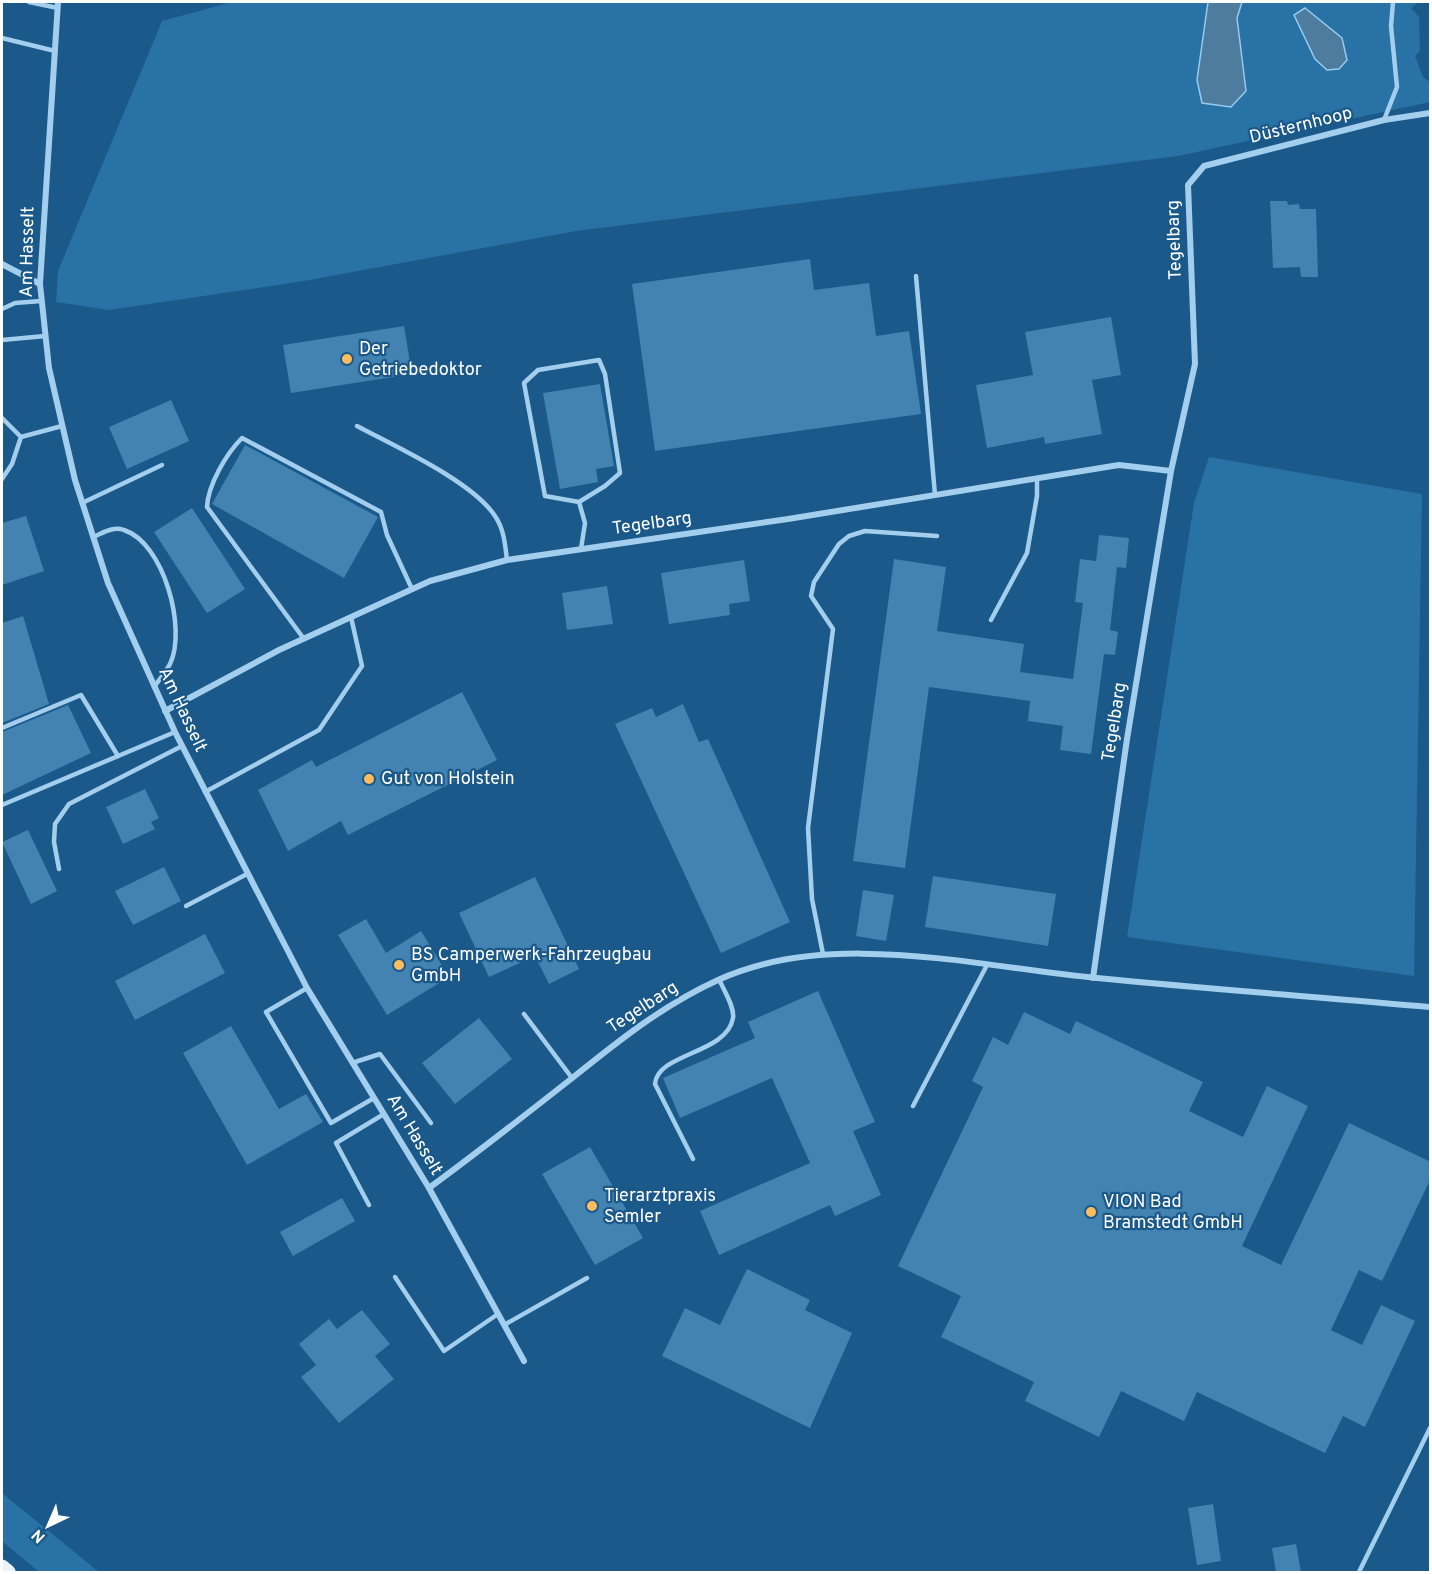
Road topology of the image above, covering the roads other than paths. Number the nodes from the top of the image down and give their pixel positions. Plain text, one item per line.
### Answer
1 (29, 2) edge
2 (1392, 2) edge
3 (58, 5) edge
4 (2, 38) edge
5 (55, 51) junction
6 (1431, 113) edge
7 (1384, 120) junction
8 (1188, 185) joint
9 (2, 264) edge
10 (916, 276) dead end
11 (40, 284) junction
12 (41, 301) junction
13 (2, 308) edge
14 (45, 336) junction
15 (2, 340) edge
16 (2, 418) edge
17 (62, 426) junction
18 (357, 426) dead end
19 (21, 437) junction
20 (162, 465) dead end
21 (1171, 471) junction
22 (2, 479) edge
23 (1037, 479) junction
24 (935, 495) junction
25 (579, 502) junction
26 (82, 503) junction
27 (937, 536) dead end
28 (93, 537) junction
29 (581, 549) junction
30 (507, 560) junction
31 (412, 589) junction
32 (351, 617) junction
33 (991, 620) dead end
34 (303, 639) junction
35 (154, 687) junction
36 (165, 711) junction
37 (2, 728) edge
38 (175, 732) junction
39 (182, 746) junction
40 (117, 756) junction
41 (205, 792) junction
42 (2, 805) edge
43 (59, 868) dead end
44 (247, 874) junction
45 (186, 906) dead end
46 (824, 954) junction
47 (987, 965) junction
48 (1094, 978) junction
49 (719, 979) junction
50 (307, 988) junction
51 (1431, 1006) edge
52 (524, 1014) dead end
53 (352, 1063) junction
54 (572, 1078) junction
55 (374, 1098) junction
56 (913, 1106) dead end
57 (384, 1114) junction
58 (432, 1123) dead end
59 (693, 1159) dead end
60 (429, 1188) junction
61 (369, 1205) dead end
62 (395, 1277) dead end
63 (587, 1278) dead end
64 (498, 1314) junction
65 (504, 1325) junction
66 (524, 1361) dead end
67 (1431, 1428) edge
68 (2, 1567) edge
69 (8, 1572) edge
70 (1359, 1572) edge

1 - 3 lane
2 - 7 lane
3 - 5 street, Am Hasselt
4 - 5 lane
5 - 11 street, Am Hasselt
6 - 7 street, Düsternhoop
7 - 8 street, Düsternhoop
8 - 21 street, Tegelbarg
9 - 11 street
10 - 24 lane
11 - 12 street, Am Hasselt
12 - 13 lane
12 - 14 street, Am Hasselt
14 - 15 lane
14 - 17 street, Am Hasselt
16 - 19 lane
17 - 19 lane
17 - 26 street, Am Hasselt
18 - 30 lane
19 - 22 lane
20 - 26 lane
21 - 23 street, Tegelbarg
21 - 48 street, Tegelbarg
23 - 24 street, Tegelbarg
23 - 33 lane
24 - 29 street, Tegelbarg
25 - 25 lane
25 - 29 lane
26 - 28 street, Am Hasselt
27 - 46 lane
28 - 35 street, Am Hasselt
28 - 35 lane
29 - 30 street, Tegelbarg
30 - 31 street, Tegelbarg
31 - 32 street, Tegelbarg
31 - 34 lane
32 - 34 street, Tegelbarg
32 - 41 lane
34 - 36 street, Tegelbarg
35 - 36 street, Am Hasselt
36 - 38 street, Am Hasselt
37 - 40 lane
38 - 39 street, Am Hasselt
38 - 40 lane
39 - 41 street, Am Hasselt
39 - 43 lane
40 - 42 lane
41 - 44 street, Am Hasselt
44 - 45 lane
44 - 50 street, Am Hasselt
46 - 47 street, Tegelbarg
46 - 49 street, Tegelbarg
47 - 48 street, Tegelbarg
47 - 56 lane
48 - 51 street, Tegelbarg
49 - 54 street, Tegelbarg
49 - 59 lane
50 - 53 street, Am Hasselt
50 - 55 lane
52 - 54 lane
53 - 55 street, Am Hasselt
53 - 58 lane
54 - 60 street, Tegelbarg
55 - 57 street, Am Hasselt
57 - 60 street, Am Hasselt
57 - 61 lane
60 - 64 street, Am Hasselt
62 - 64 lane
63 - 65 lane
64 - 65 street, Am Hasselt
65 - 66 street, Am Hasselt
67 - 70 lane
68 - 69 main road

